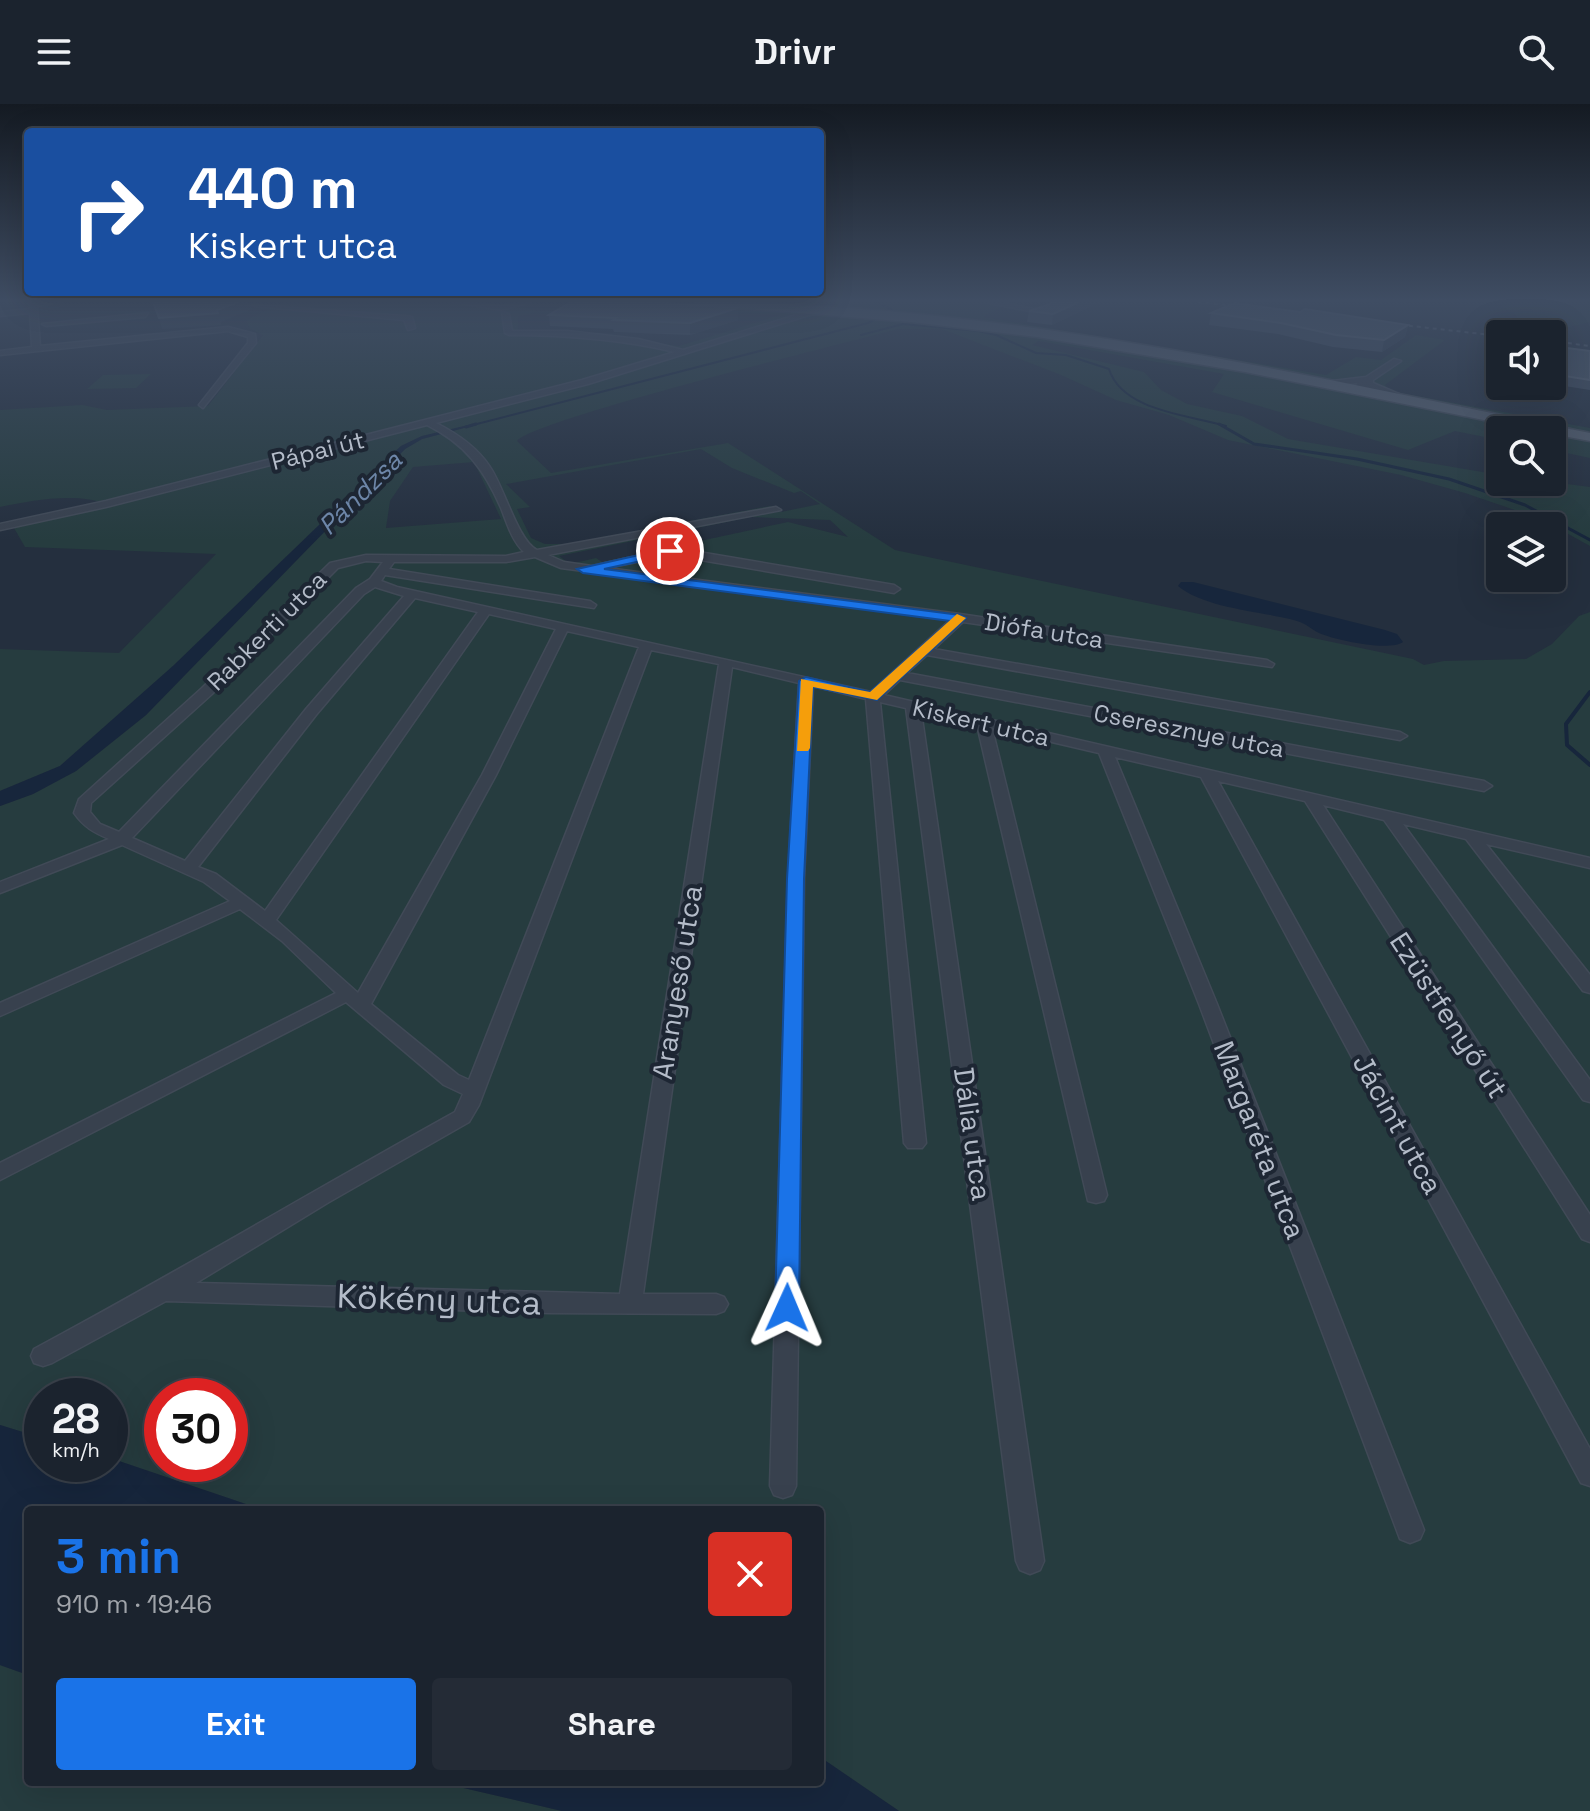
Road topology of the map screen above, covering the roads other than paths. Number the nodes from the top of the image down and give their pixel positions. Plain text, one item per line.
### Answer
1 (221, 382) edge
2 (587, 382) edge
3 (1311, 382) joint
4 (1318, 382) edge
5 (1364, 382) edge
6 (1369, 382) edge
7 (1349, 390) junction
8 (1422, 403) junction
9 (203, 405) dead end
10 (1486, 420) edge
11 (434, 424) junction
12 (1566, 436) edge
13 (1590, 439) edge
14 (776, 510) dead end
15 (0, 527) edge
16 (685, 548) dead end
17 (670, 551) junction
18 (534, 554) junction
19 (392, 557) junction
20 (583, 569) junction
21 (378, 576) junction
22 (894, 589) dead end
23 (412, 594) junction
24 (590, 605) dead end
25 (486, 610) junction
26 (960, 618) junction
27 (563, 627) junction
28 (646, 646) junction
29 (926, 651) junction
30 (726, 662) junction
31 (1267, 664) dead end
32 (895, 675) junction
33 (806, 681) junction
34 (873, 697) junction
35 (913, 707) junction
36 (984, 723) junction
37 (1400, 736) dead end
38 (1105, 751) junction
39 (1206, 773) junction
40 (1484, 786) dead end
41 (1309, 796) junction
42 (1390, 817) junction
43 (1471, 835) junction
44 (121, 840) junction
45 (1590, 863) edge
46 (188, 868) junction
47 (0, 888) edge
48 (242, 902) junction
49 (267, 921) junction
50 (1590, 987) edge
51 (354, 999) junction
52 (0, 1010) edge
53 (473, 1090) junction
54 (1590, 1095) edge
55 (915, 1143) dead end
56 (0, 1172) edge
57 (1096, 1195) dead end
58 (1590, 1233) edge
59 (163, 1291) junction
60 (630, 1303) junction
61 (716, 1304) dead end
62 (43, 1356) dead end
63 (1590, 1474) edge
64 (783, 1486) dead end
65 (1410, 1530) dead end
66 (1030, 1561) dead end

1 - 9 street
2 - 11 street, Pápai út
3 - 4 street
3 - 7 main road
5 - 7 street
6 - 8 street
7 - 8 main road
7 - 10 main road
8 - 13 main road
11 - 15 street, Pápai út
11 - 18 street
12 - 13 main road
14 - 18 street
16 - 17 street
17 - 20 street
17 - 22 street
18 - 19 street, Rabkerti utca
18 - 20 street, Rabkerti utca
19 - 21 street
19 - 44 street, Rabkerti utca
20 - 26 street, Diófa utca
21 - 23 street, Kiskert utca
21 - 24 street
21 - 44 street
23 - 25 street, Kiskert utca
23 - 46 street
25 - 27 street, Kiskert utca
25 - 49 street
26 - 29 street
26 - 31 street, Diófa utca
27 - 28 street, Kiskert utca
27 - 51 street
28 - 30 street, Kiskert utca
28 - 53 street
29 - 32 street
29 - 37 street
30 - 33 street, Kiskert utca
30 - 60 street, Aranyeső utca
32 - 34 street
32 - 40 street, Cseresznye utca
33 - 34 street, Kiskert utca
33 - 64 street
34 - 35 street, Kiskert utca
34 - 55 street
35 - 36 street, Kiskert utca
35 - 66 street, Dália utca
36 - 38 street, Kiskert utca
36 - 57 street
38 - 39 street, Kiskert utca
38 - 65 street, Margaréta utca
39 - 41 street, Kiskert utca
39 - 63 street, Jácint utca
41 - 42 street, Kiskert utca
41 - 58 street, Ezüstfenyő út
42 - 43 street, Kiskert utca
42 - 54 street
43 - 45 street, Kiskert utca
43 - 50 street
44 - 46 street
44 - 47 street
46 - 48 street
48 - 49 street
48 - 52 street
49 - 51 street
51 - 53 street
51 - 56 street
53 - 59 street
59 - 60 street, Kökény utca
59 - 62 street
60 - 61 street, Kökény utca

